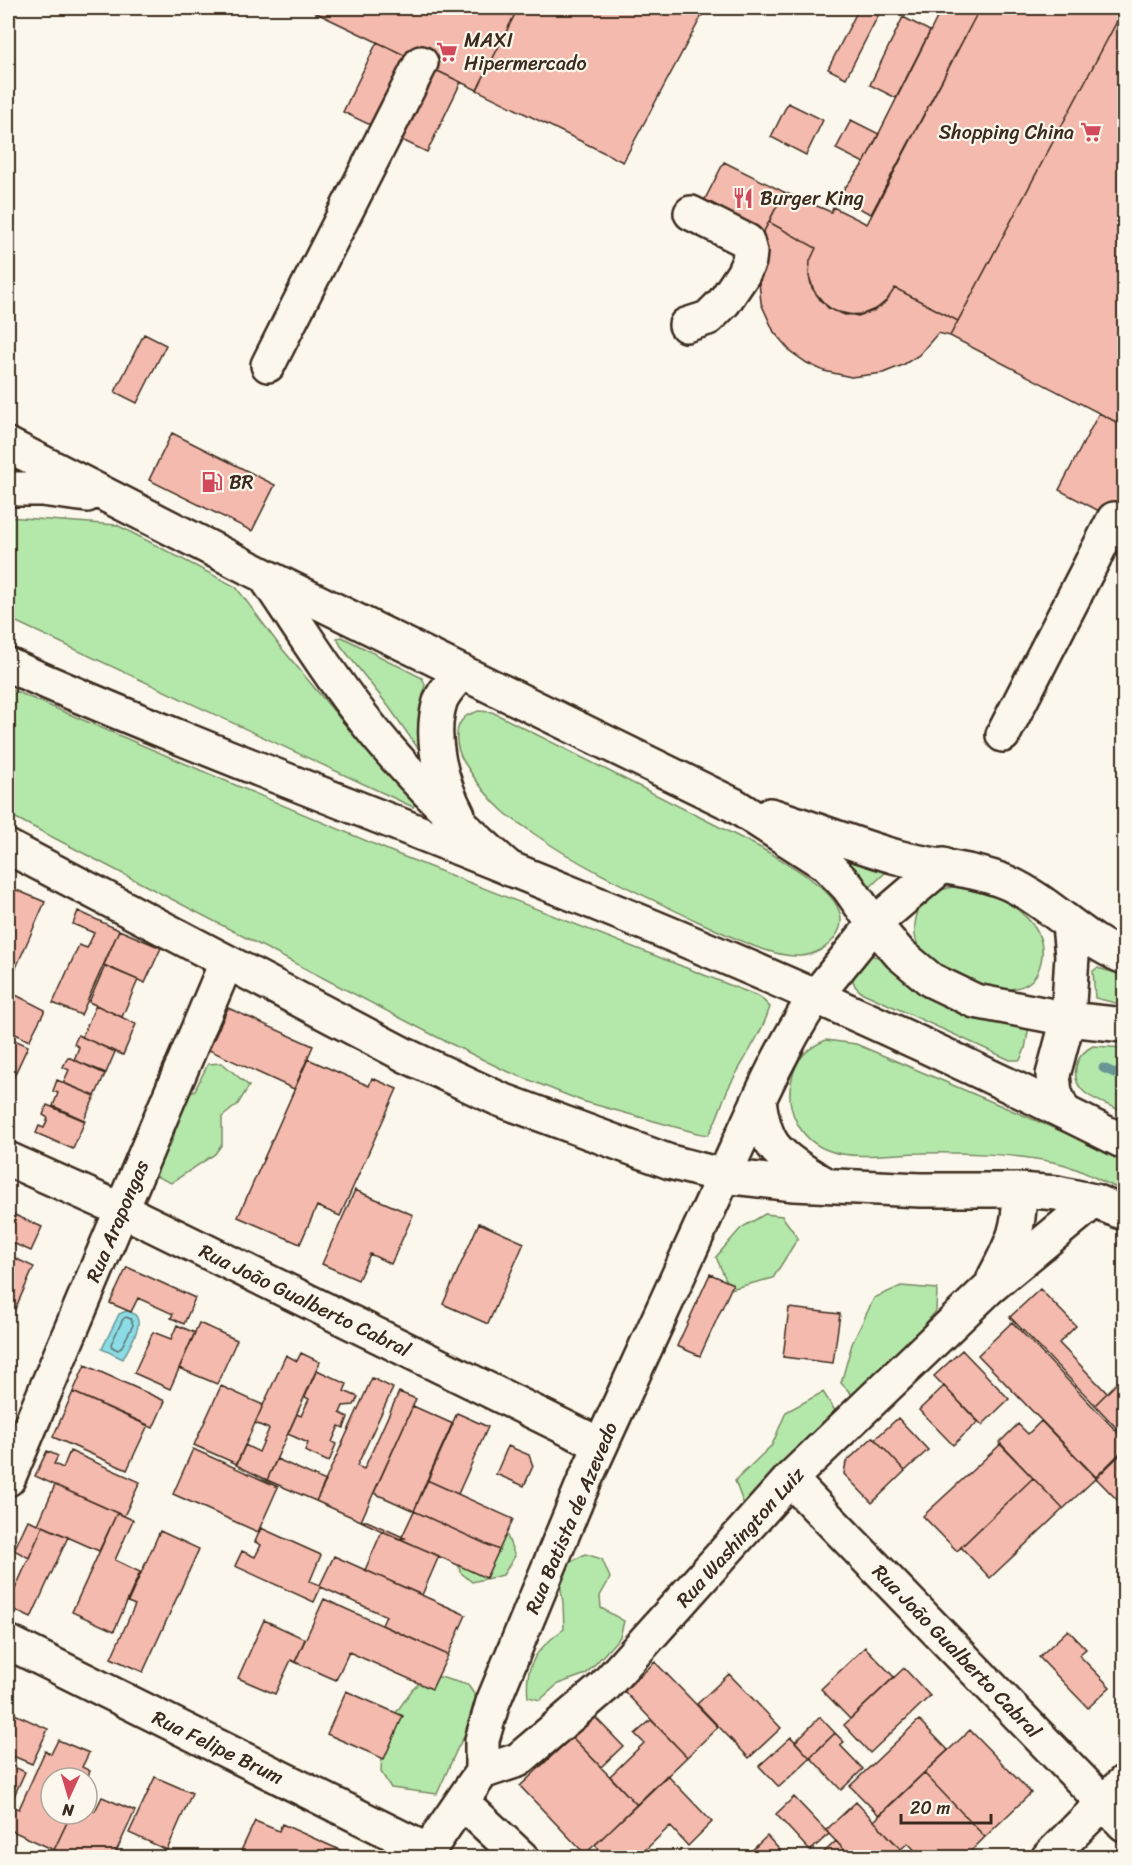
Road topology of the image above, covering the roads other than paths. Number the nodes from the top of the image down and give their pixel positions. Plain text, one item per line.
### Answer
1 (422, 63) dead end
2 (691, 213) dead end
3 (686, 325) dead end
4 (268, 365) dead end
5 (8, 445) edge
6 (8, 489) edge
7 (109, 498) junction
8 (1114, 519) dead end
9 (265, 576) junction
10 (8, 665) edge
11 (462, 672) junction
12 (1003, 735) dead end
13 (734, 805) junction
14 (468, 832) junction
15 (8, 848) edge
16 (943, 865) junction
17 (510, 869) junction
18 (874, 924) junction
19 (1069, 925) junction
20 (1125, 957) edge
21 (226, 963) junction
22 (815, 997) junction
23 (1068, 1018) junction
24 (1125, 1025) edge
25 (759, 1100) junction
26 (1063, 1111) junction
27 (1125, 1142) edge
28 (8, 1159) edge
29 (724, 1176) junction
30 (829, 1186) junction
31 (1019, 1190) junction
32 (1094, 1201) junction
33 (122, 1210) junction
34 (1125, 1213) edge
35 (989, 1288) junction
36 (601, 1445) junction
37 (8, 1479) edge
38 (790, 1479) junction
39 (8, 1642) edge
40 (482, 1772) junction
41 (462, 1802) junction
42 (1118, 1802) edge
43 (426, 1854) edge
44 (522, 1857) edge
45 (1048, 1857) edge

1 - 4 main road
2 - 3 main road
5 - 7 main road
6 - 7 main road
7 - 9 main road
8 - 12 main road
9 - 11 main road
9 - 14 main road
10 - 17 main road
11 - 13 main road
11 - 14 main road
13 - 16 main road
13 - 18 main road
14 - 17 main road
15 - 21 main road
16 - 18 main road, Rua Batista de Azevedo
16 - 19 main road
17 - 22 main road
18 - 22 main road, Rua Batista de Azevedo
18 - 23 main road
19 - 20 main road
19 - 23 main road
21 - 29 main road
21 - 33 main road, Rua Arapongas
22 - 25 main road, Rua Batista de Azevedo
22 - 26 main road
23 - 24 main road
23 - 26 main road
25 - 29 main road, Rua Batista de Azevedo
25 - 30 main road
26 - 27 main road
28 - 33 main road, Rua João Gualberto Cabral
29 - 30 main road
29 - 36 main road, Rua Batista de Azevedo
30 - 31 main road
31 - 32 main road
31 - 35 main road, Rua Washington Luiz
32 - 34 main road
32 - 35 main road, Rua Washington Luiz
33 - 36 main road, Rua João Gualberto Cabral
33 - 37 main road, Rua Arapongas
35 - 38 main road, Rua Washington Luiz
36 - 40 main road, Rua Batista de Azevedo
38 - 40 main road, Rua Washington Luiz
38 - 42 main road, Rua João Gualberto Cabral
39 - 43 main road, Rua Felipe Brum
40 - 41 main road
41 - 43 main road
41 - 44 main road
42 - 45 main road

